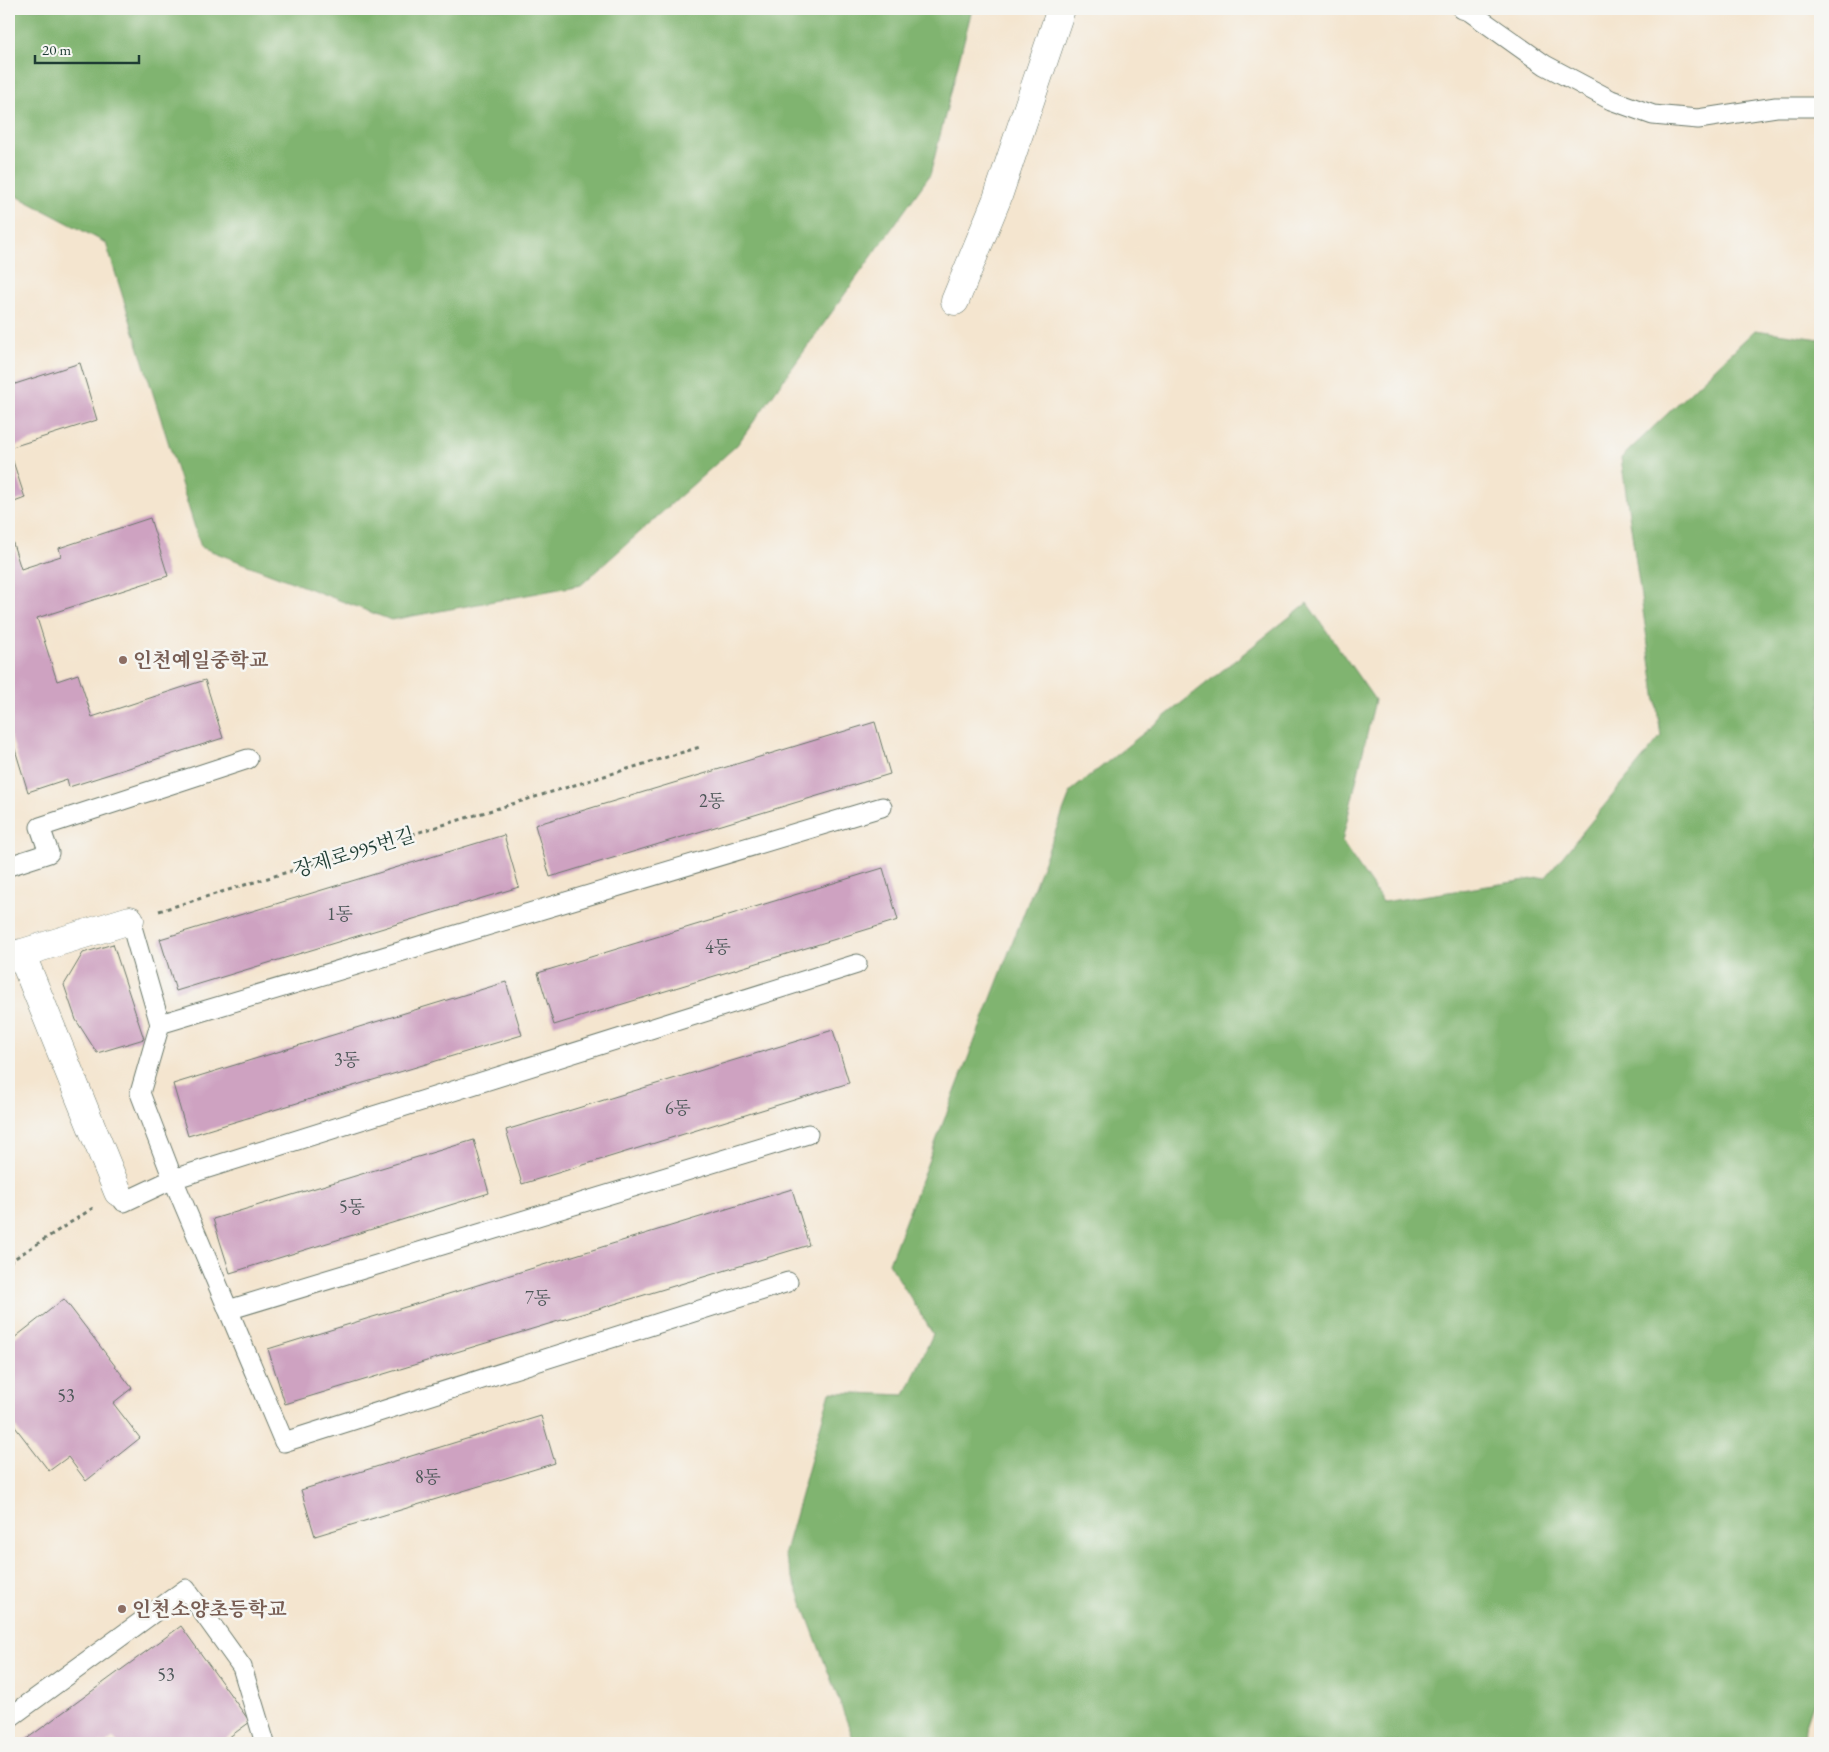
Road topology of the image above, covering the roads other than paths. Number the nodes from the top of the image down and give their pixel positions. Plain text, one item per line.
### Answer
1 (1061, 9) edge
2 (1462, 9) edge
3 (1820, 107) edge
4 (955, 302) dead end
5 (248, 759) dead end
6 (882, 807) dead end
7 (9, 866) edge
8 (130, 920) joint
9 (15, 955) edge
10 (857, 964) dead end
11 (160, 1024) junction
12 (808, 1134) dead end
13 (173, 1179) junction
14 (118, 1192) joint
15 (788, 1282) dead end
16 (228, 1310) junction
17 (9, 1718) edge
18 (266, 1743) edge

1 - 4 street
2 - 3 lane
5 - 7 lane
6 - 11 lane
8 - 9 street
8 - 11 lane
9 - 14 street
10 - 13 lane
11 - 13 lane
12 - 16 lane
13 - 14 lane
13 - 16 lane
15 - 16 lane
17 - 18 lane

